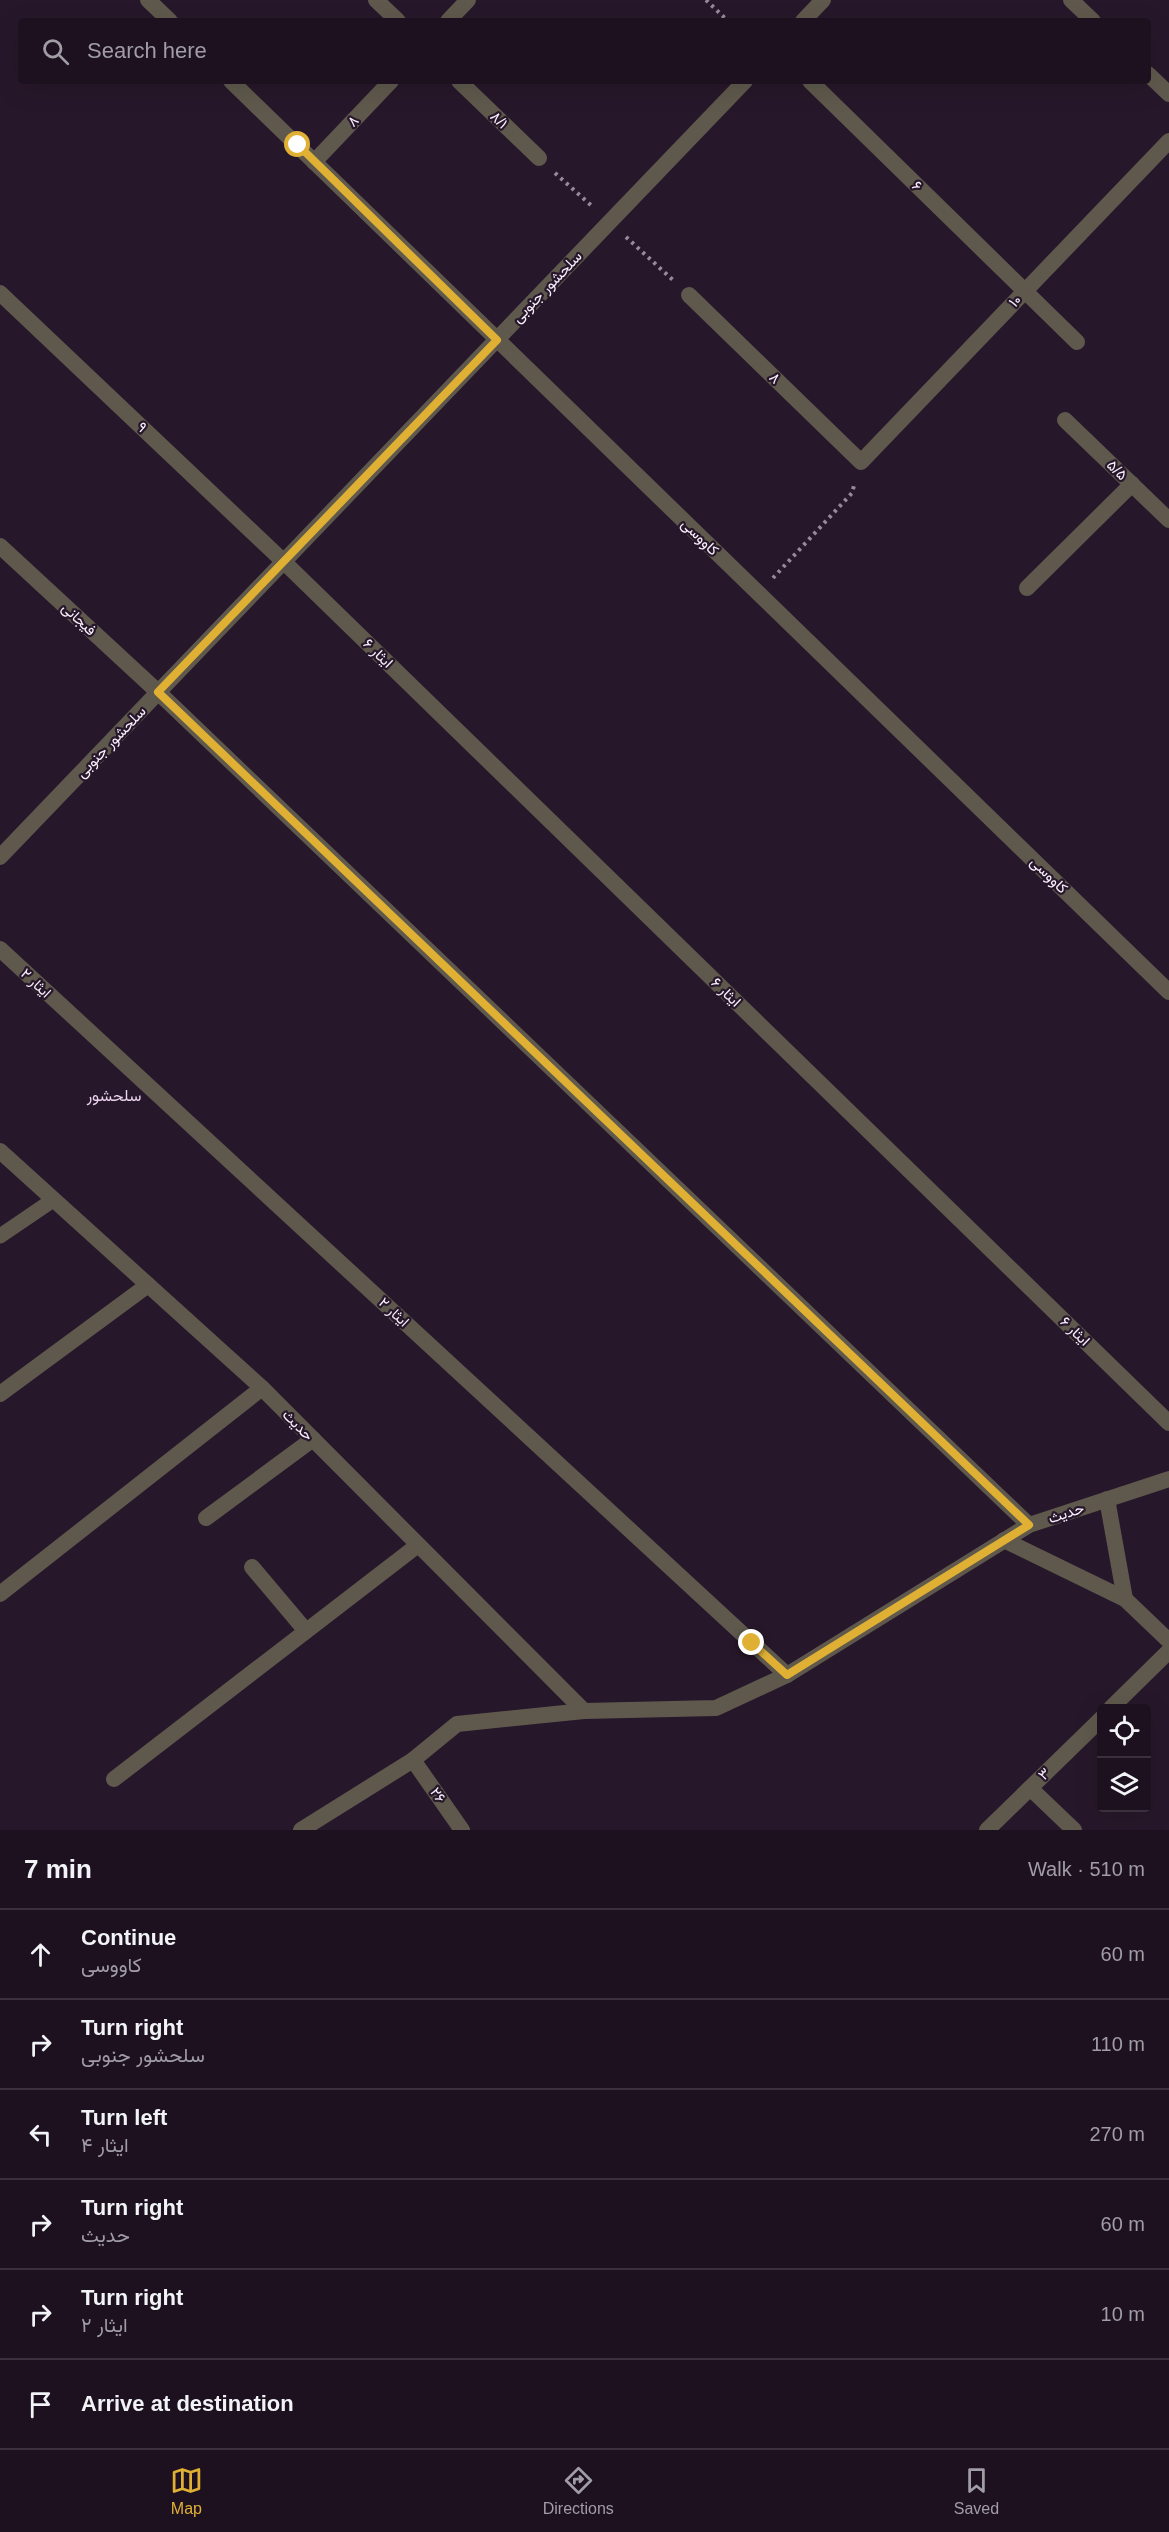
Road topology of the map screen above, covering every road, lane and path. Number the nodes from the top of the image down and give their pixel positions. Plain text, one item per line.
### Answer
1 (148, 0) edge
2 (376, 0) edge
3 (468, 0) edge
4 (706, 0) edge
5 (823, 0) edge
6 (1071, 0) edge
7 (167, 18) edge
8 (395, 18) edge
9 (451, 18) edge
10 (725, 18) edge
11 (806, 18) edge
12 (1090, 18) edge
13 (1151, 77) edge
14 (234, 84) edge
15 (388, 84) edge
16 (462, 84) edge
17 (742, 84) edge
18 (813, 84) edge
19 (1169, 94) edge
20 (1169, 141) edge
21 (539, 158) dead end
22 (314, 162) junction
23 (1025, 291) junction
24 (689, 295) dead end
25 (1, 297) edge
26 (497, 340) junction
27 (1077, 342) dead end
28 (1065, 420) dead end
29 (861, 462) junction
30 (1131, 484) junction
31 (1169, 520) edge
32 (0, 546) edge
33 (284, 562) junction
34 (1028, 588) dead end
35 (758, 593) junction
36 (158, 692) junction
37 (0, 857) edge
38 (0, 949) edge
39 (1169, 992) edge
40 (0, 1151) edge
41 (53, 1200) junction
42 (0, 1236) edge
43 (148, 1285) junction
44 (262, 1388) junction
45 (0, 1394) edge
46 (1169, 1423) edge
47 (313, 1439) junction
48 (1169, 1479) edge
49 (1107, 1499) junction
50 (206, 1518) dead end
51 (1029, 1525) junction
52 (1004, 1540) junction
53 (418, 1545) junction
54 (252, 1567) dead end
55 (0, 1594) edge
56 (1125, 1599) junction
57 (306, 1632) junction
58 (1169, 1641) edge
59 (1169, 1651) edge
60 (787, 1675) junction
61 (1115, 1704) edge
62 (584, 1711) junction
63 (1097, 1722) edge
64 (413, 1760) junction
65 (114, 1779) dead end
66 (1030, 1788) junction
67 (301, 1830) edge
68 (462, 1830) edge
69 (987, 1830) edge
70 (1074, 1830) edge

1 - 7 street
2 - 8 street
3 - 9 street
4 - 10 path
5 - 11 street
6 - 12 street
13 - 19 street
14 - 22 street, کاووسی
15 - 22 street, ۸
16 - 21 street, ۸/۱
17 - 26 street, سلحشور جنوبی
18 - 23 street, ۶
20 - 23 street, ۱۰
22 - 26 street, کاووسی
23 - 27 street, ۶
23 - 29 street, ۱۰
24 - 29 street, ۸
25 - 33 street, ۹
26 - 33 street, سلحشور جنوبی
26 - 35 street, کاووسی
28 - 30 street, ۵/۵
29 - 35 path
30 - 31 street, ۵/۵
30 - 34 street
32 - 36 street, فیجانی
33 - 36 street, سلحشور جنوبی
33 - 46 street, ایثار ۶
35 - 39 street, کاووسی
36 - 37 street, سلحشور جنوبی
36 - 51 street, فیجانی
38 - 60 street, ایثار ۲
40 - 41 street, حدیث
41 - 42 lane
41 - 43 street, حدیث
43 - 44 street, حدیث
43 - 45 street
44 - 47 street, حدیث
44 - 55 street
47 - 50 street
47 - 53 street, حدیث
48 - 49 street, حدیث
49 - 51 street, حدیث
49 - 56 street
51 - 52 street, حدیث
52 - 56 street
52 - 60 street, حدیث
53 - 57 street
53 - 62 street, حدیث
54 - 57 street
56 - 58 street
57 - 65 street
59 - 61 street
60 - 62 street, حدیث
62 - 64 street, حدیث
63 - 66 street, ۳
64 - 67 street, حدیث
64 - 68 street, ۲۶
66 - 69 street, ۳
66 - 70 street

